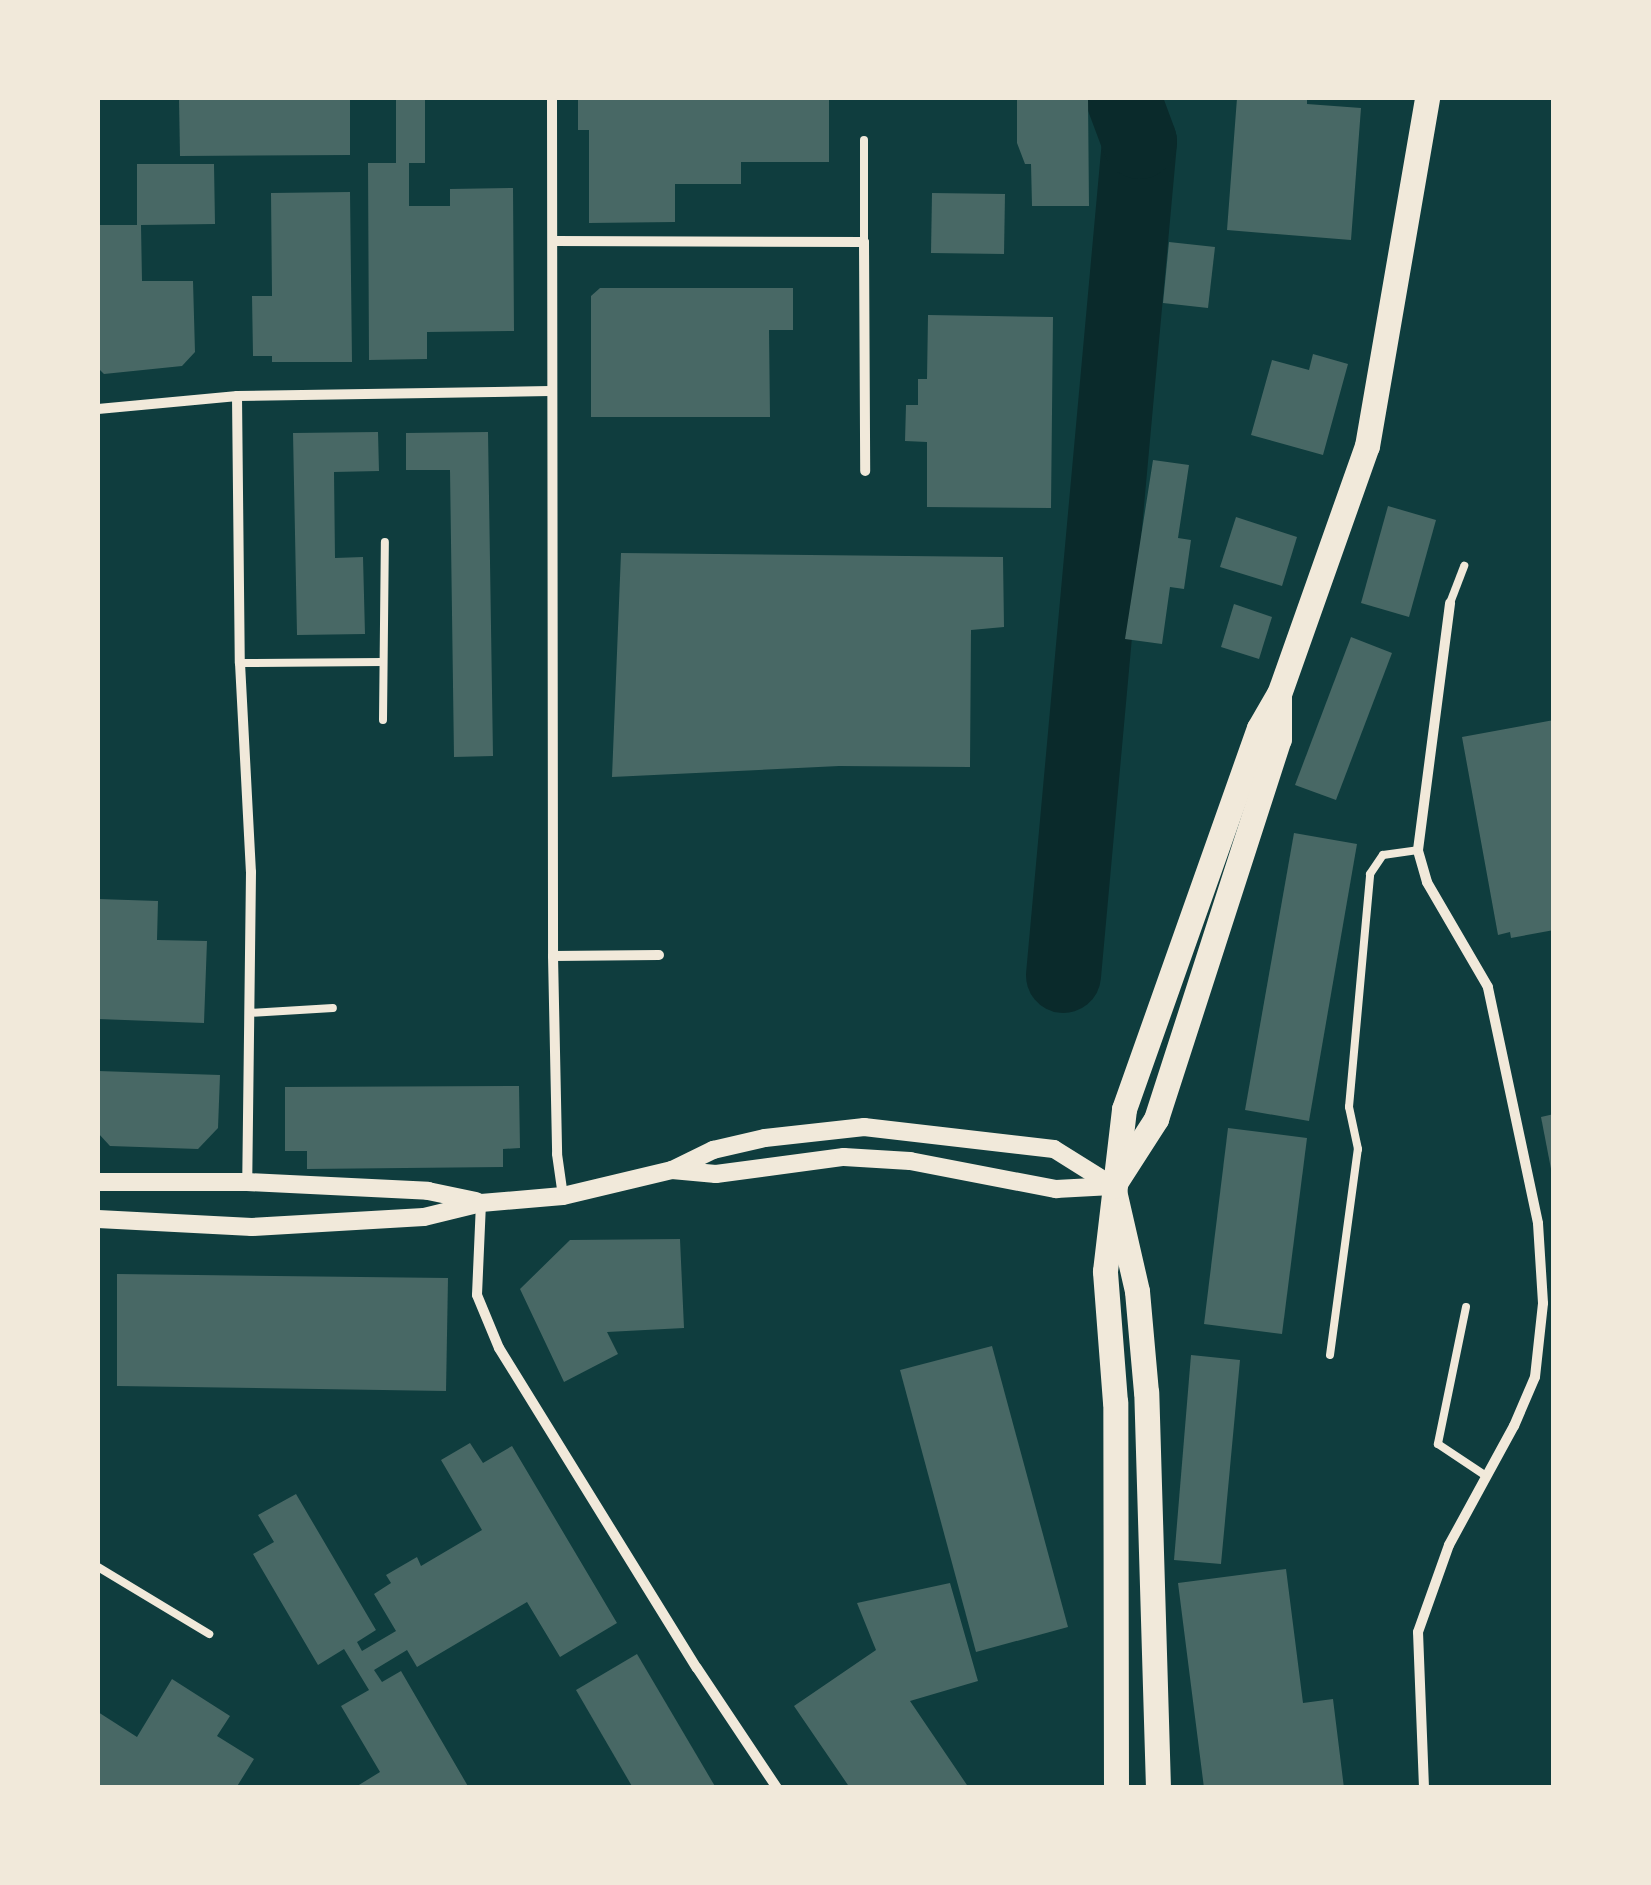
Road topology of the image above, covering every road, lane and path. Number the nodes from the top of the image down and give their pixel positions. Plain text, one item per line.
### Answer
1 (552, 98) edge
2 (1427, 98) edge
3 (864, 140) dead end
4 (555, 241) junction
5 (864, 242) junction
6 (550, 391) junction
7 (238, 396) junction
8 (98, 409) edge
9 (865, 471) dead end
10 (384, 542) dead end
11 (1464, 566) dead end
12 (1450, 603) joint
13 (383, 662) junction
14 (240, 664) junction
15 (383, 720) dead end
16 (1418, 850) junction
17 (553, 956) junction
18 (659, 956) dead end
19 (334, 1008) dead end
20 (250, 1013) junction
21 (672, 1170) junction
22 (98, 1182) edge
23 (247, 1182) junction
24 (1113, 1186) junction
25 (563, 1196) junction
26 (481, 1202) junction
27 (98, 1219) edge
28 (1466, 1307) dead end
29 (1330, 1355) dead end
30 (1486, 1476) junction
31 (98, 1567) edge
32 (210, 1634) dead end
33 (777, 1788) edge
34 (1116, 1788) edge
35 (1158, 1788) edge
36 (1424, 1788) edge

1 - 4 street
2 - 24 main road
3 - 5 lane
4 - 5 street
4 - 6 street
5 - 9 street
6 - 7 street
6 - 17 street
7 - 8 street
7 - 14 street
10 - 13 lane
11 - 12 lane
12 - 16 street
13 - 14 lane
13 - 15 lane
14 - 20 street
16 - 29 lane
16 - 30 street
17 - 18 street
17 - 25 street
19 - 20 lane
20 - 23 street
21 - 24 street
21 - 24 street
21 - 25 street
22 - 23 street
23 - 26 street
24 - 34 main road
24 - 35 main road
25 - 26 street
26 - 27 street
26 - 33 street
28 - 30 lane
30 - 36 street
31 - 32 lane

